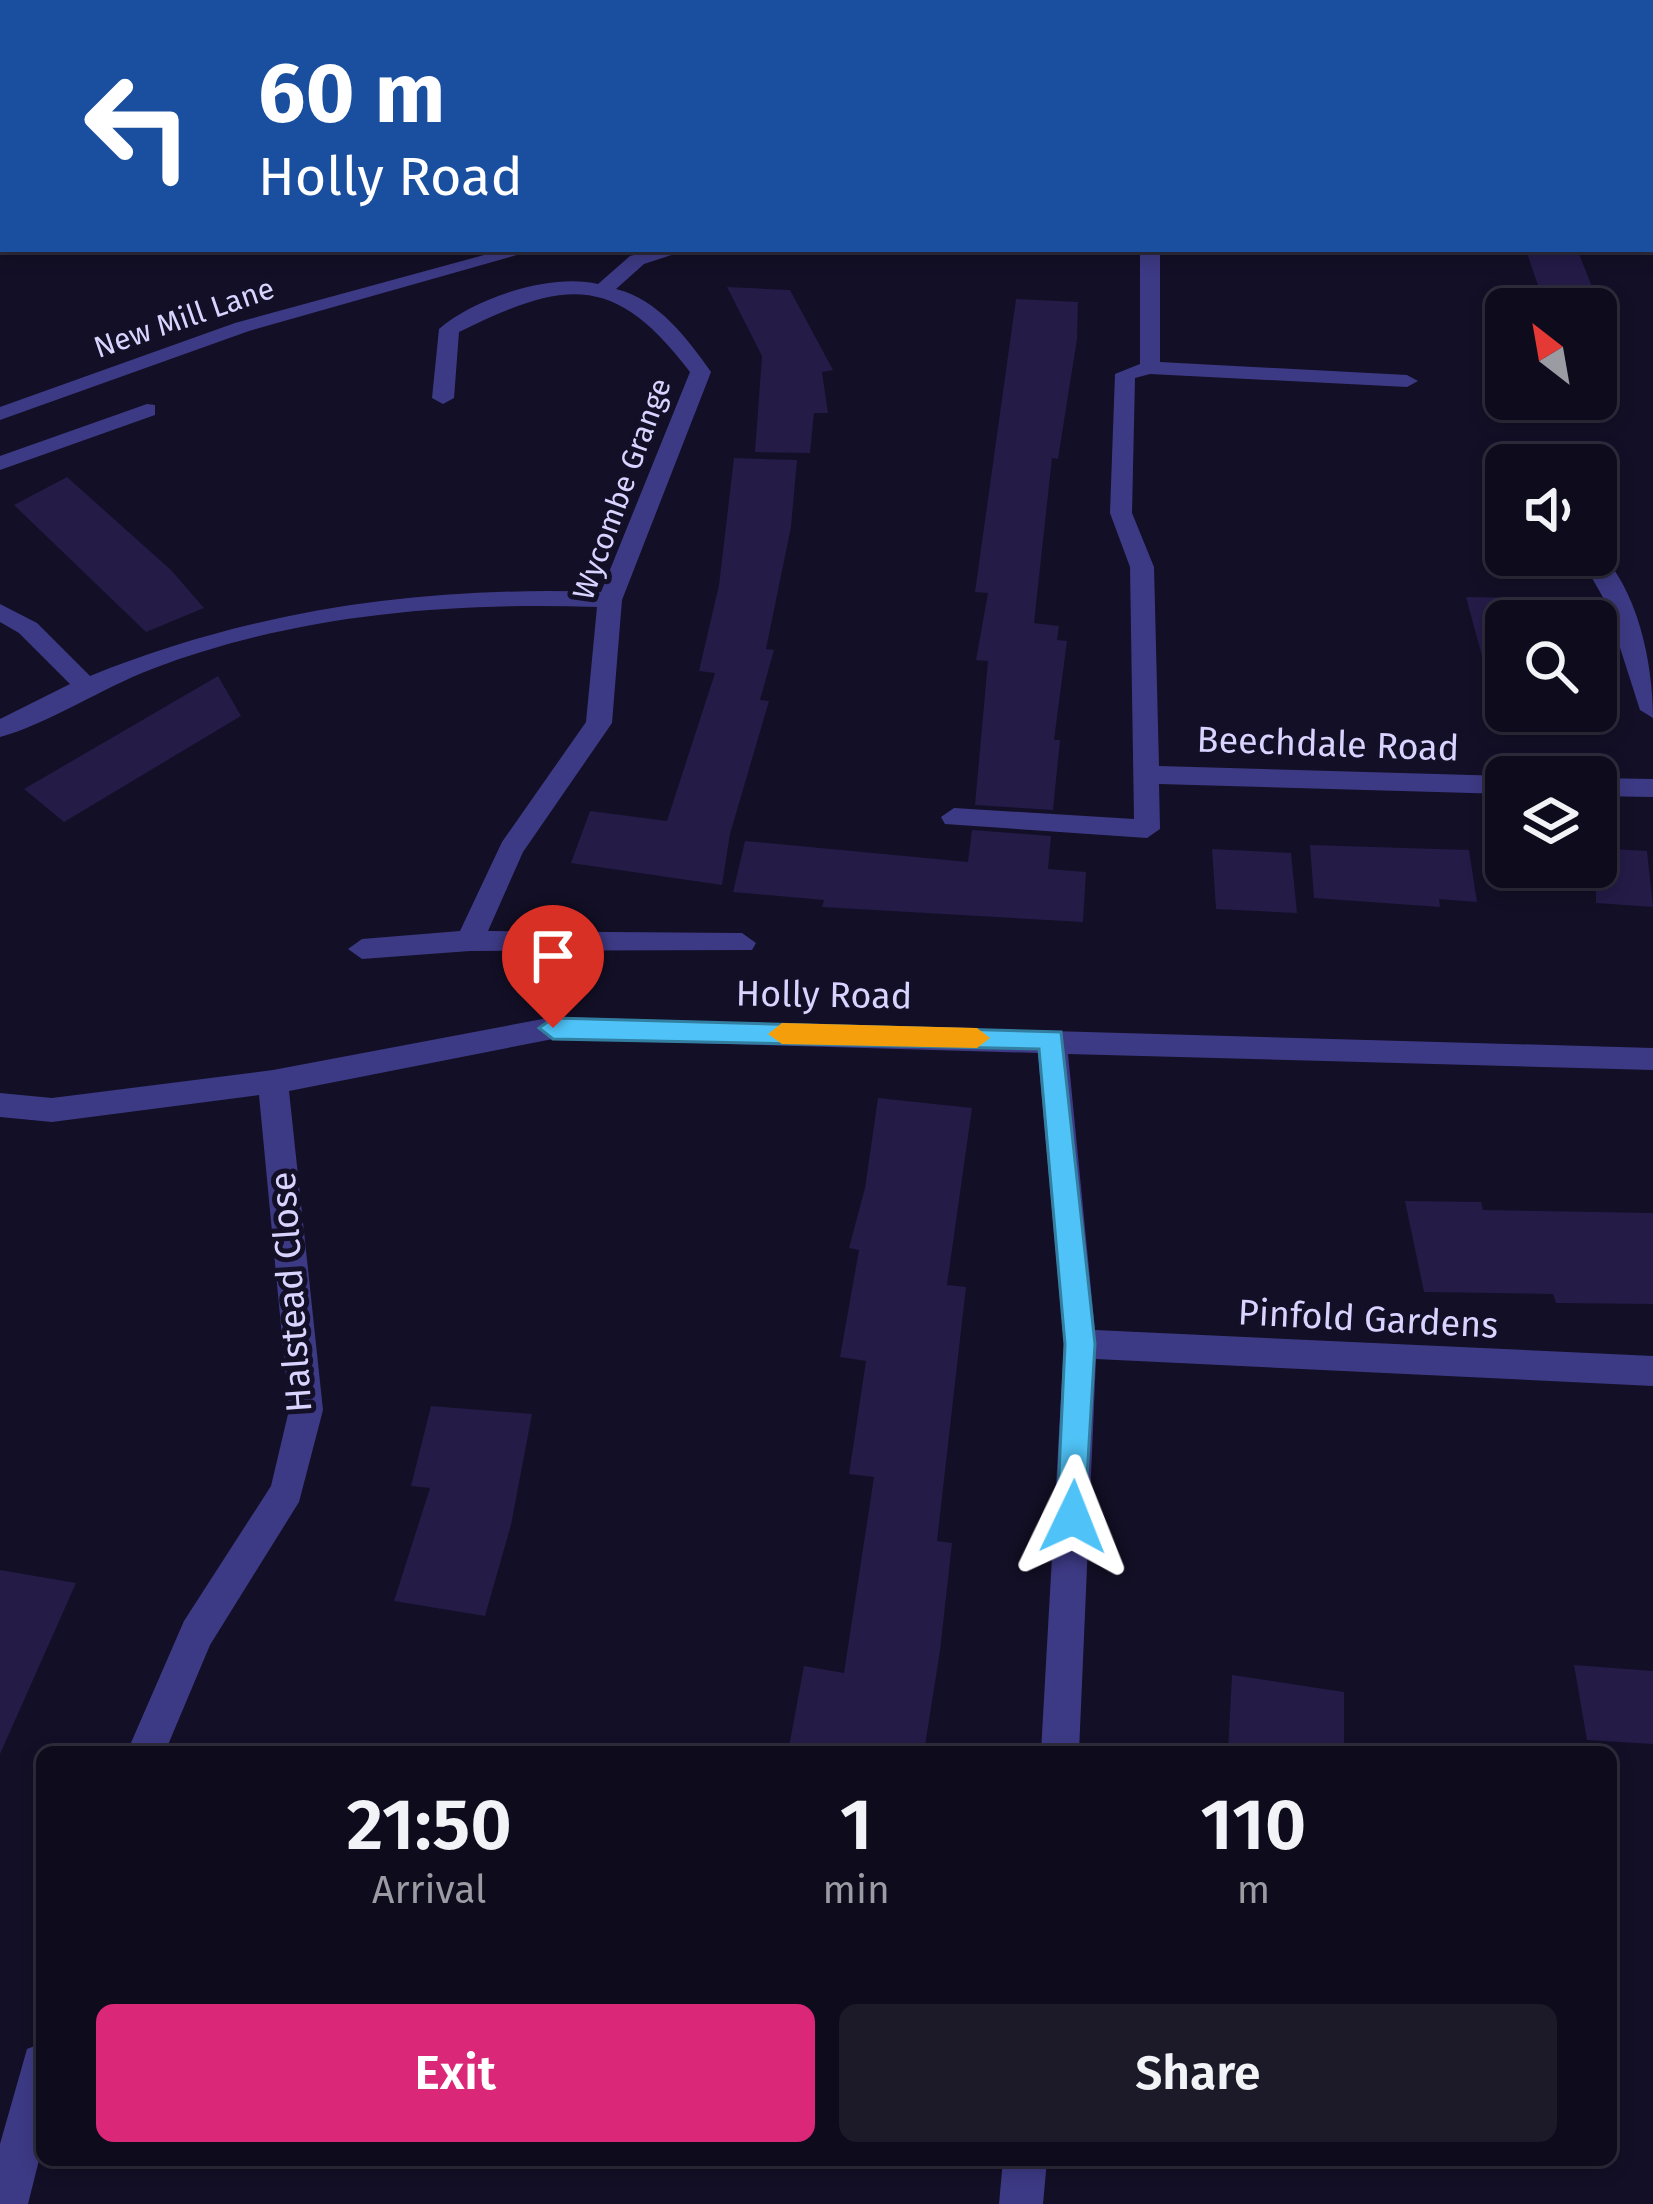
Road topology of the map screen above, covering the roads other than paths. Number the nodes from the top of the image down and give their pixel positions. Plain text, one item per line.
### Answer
1 (517, 252) edge
2 (668, 252) edge
3 (1150, 252) edge
4 (605, 288) junction
5 (1150, 368) junction
6 (1406, 381) dead end
7 (443, 398) dead end
8 (147, 410) dead end
9 (0, 414) edge
10 (0, 463) edge
11 (1603, 576) edge
12 (610, 600) junction
13 (0, 611) edge
14 (83, 683) junction
15 (1653, 710) edge
16 (0, 729) edge
17 (1149, 775) junction
18 (1485, 783) edge
19 (1617, 787) edge
20 (1653, 788) edge
21 (953, 817) dead end
22 (470, 941) junction
23 (742, 943) dead end
24 (362, 949) dead end
25 (1052, 1040) junction
26 (1653, 1059) edge
27 (273, 1082) junction
28 (0, 1106) edge
29 (1080, 1344) junction
30 (1653, 1371) edge
31 (149, 1746) edge
32 (1060, 1746) edge
33 (36, 2087) edge
34 (1024, 2166) edge
35 (6, 2204) edge
36 (1021, 2204) edge

1 - 9 street, New Mill Lane
2 - 4 street
3 - 5 street
4 - 7 street
4 - 12 street, Wycombe Grange
5 - 6 street
5 - 17 street, Beechdale Road
8 - 10 street
11 - 15 street
12 - 14 street
12 - 22 street, Wycombe Grange
13 - 14 street
14 - 16 street
17 - 18 street, Beechdale Road
17 - 21 street, Beechdale Road
19 - 20 street
22 - 23 street
22 - 24 street
25 - 26 street, Holly Road
25 - 27 street, Holly Road
25 - 29 street
27 - 28 street, Holly Road
27 - 31 street, Halstead Close
29 - 30 street, Pinfold Gardens
29 - 32 street
33 - 35 street
34 - 36 street

